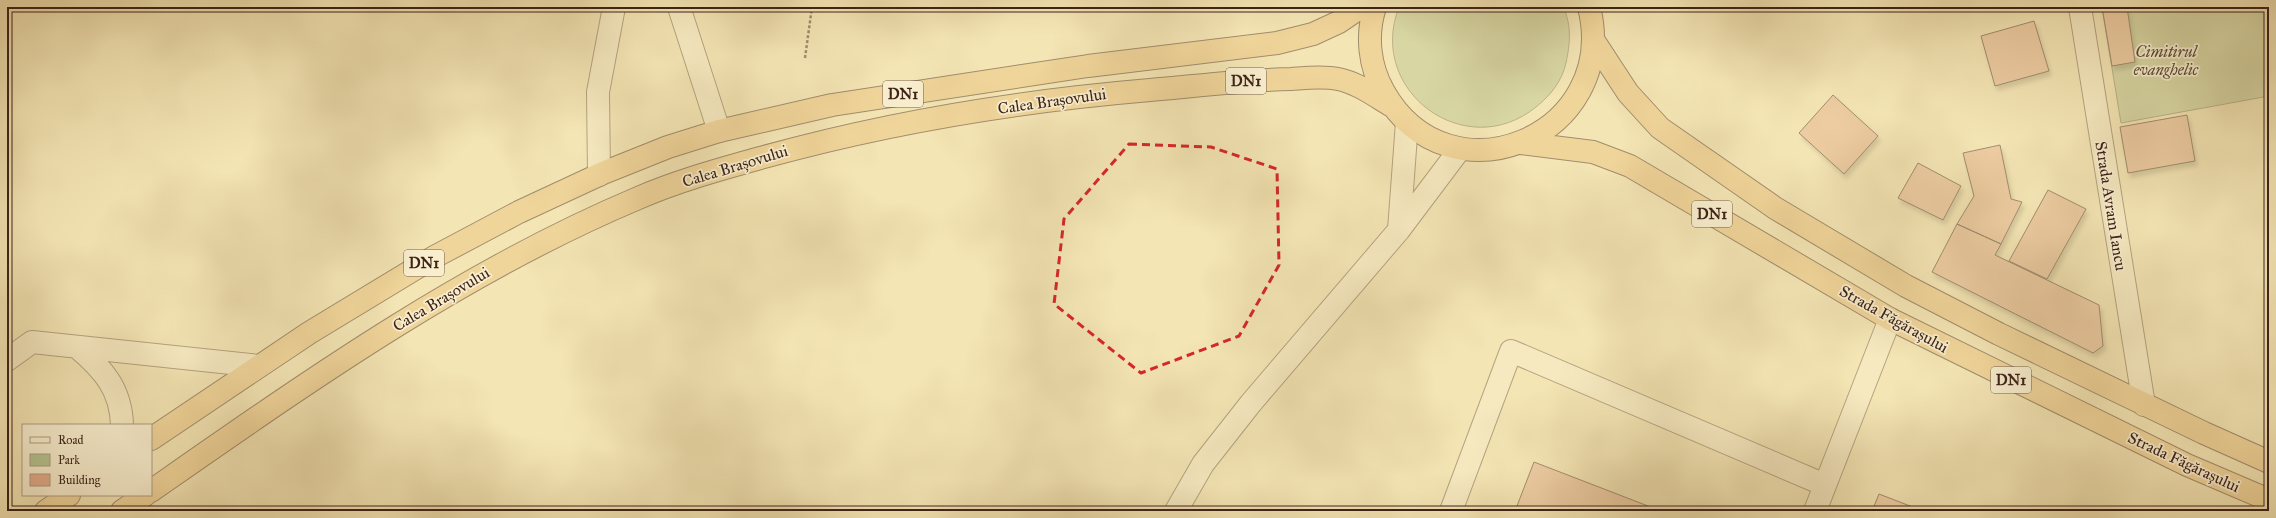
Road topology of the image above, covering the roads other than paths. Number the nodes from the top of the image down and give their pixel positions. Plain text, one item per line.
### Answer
1 (614, 7) edge
2 (679, 7) edge
3 (1361, 7) edge
4 (1375, 7) edge
5 (1589, 7) edge
6 (2080, 7) edge
7 (1594, 41) junction
8 (1392, 106) junction
9 (1407, 122) junction
10 (719, 131) junction
11 (1521, 143) junction
12 (1460, 148) junction
13 (599, 175) junction
14 (1399, 230) junction
15 (1890, 319) junction
16 (77, 347) junction
17 (7, 360) edge
18 (259, 366) junction
19 (2144, 405) junction
20 (122, 424) edge
21 (152, 438) edge
22 (2269, 462) edge
23 (1825, 485) junction
24 (152, 491) edge
25 (68, 496) edge
26 (145, 496) edge
27 (148, 496) edge
28 (2269, 500) edge
29 (46, 511) edge
30 (122, 511) edge
31 (138, 511) edge
32 (1176, 511) edge
33 (1451, 511) edge
34 (1815, 511) edge

1 - 13 street
2 - 10 street
3 - 10 highway, Calea Brașovului / DN1
4 - 8 highway, Strada Făgărașului / DN1
5 - 7 highway, Strada Făgărașului / DN1
6 - 19 street, Strada Avram Iancu
7 - 11 highway, Strada Făgărașului / DN1
7 - 19 highway, Strada Făgărașului / DN1
8 - 9 highway, Strada Făgărașului / DN1
8 - 24 highway, Calea Brașovului / DN1
9 - 12 highway, Strada Făgărașului / DN1
9 - 14 street
10 - 13 highway, Calea Brașovului / DN1
11 - 12 highway, Strada Făgărașului / DN1
11 - 15 highway, Strada Făgărașului / DN1
12 - 14 street
13 - 18 highway, Calea Brașovului / DN1
14 - 32 street
15 - 23 street
15 - 28 highway, Strada Făgărașului / DN1
16 - 17 street
16 - 18 street
16 - 20 street
18 - 21 highway, Calea Brașovului / DN1
19 - 22 highway, Strada Făgărașului / DN1
23 - 33 street
23 - 34 street
25 - 29 highway
26 - 30 highway, Calea Brașovului / DN1
27 - 31 street

